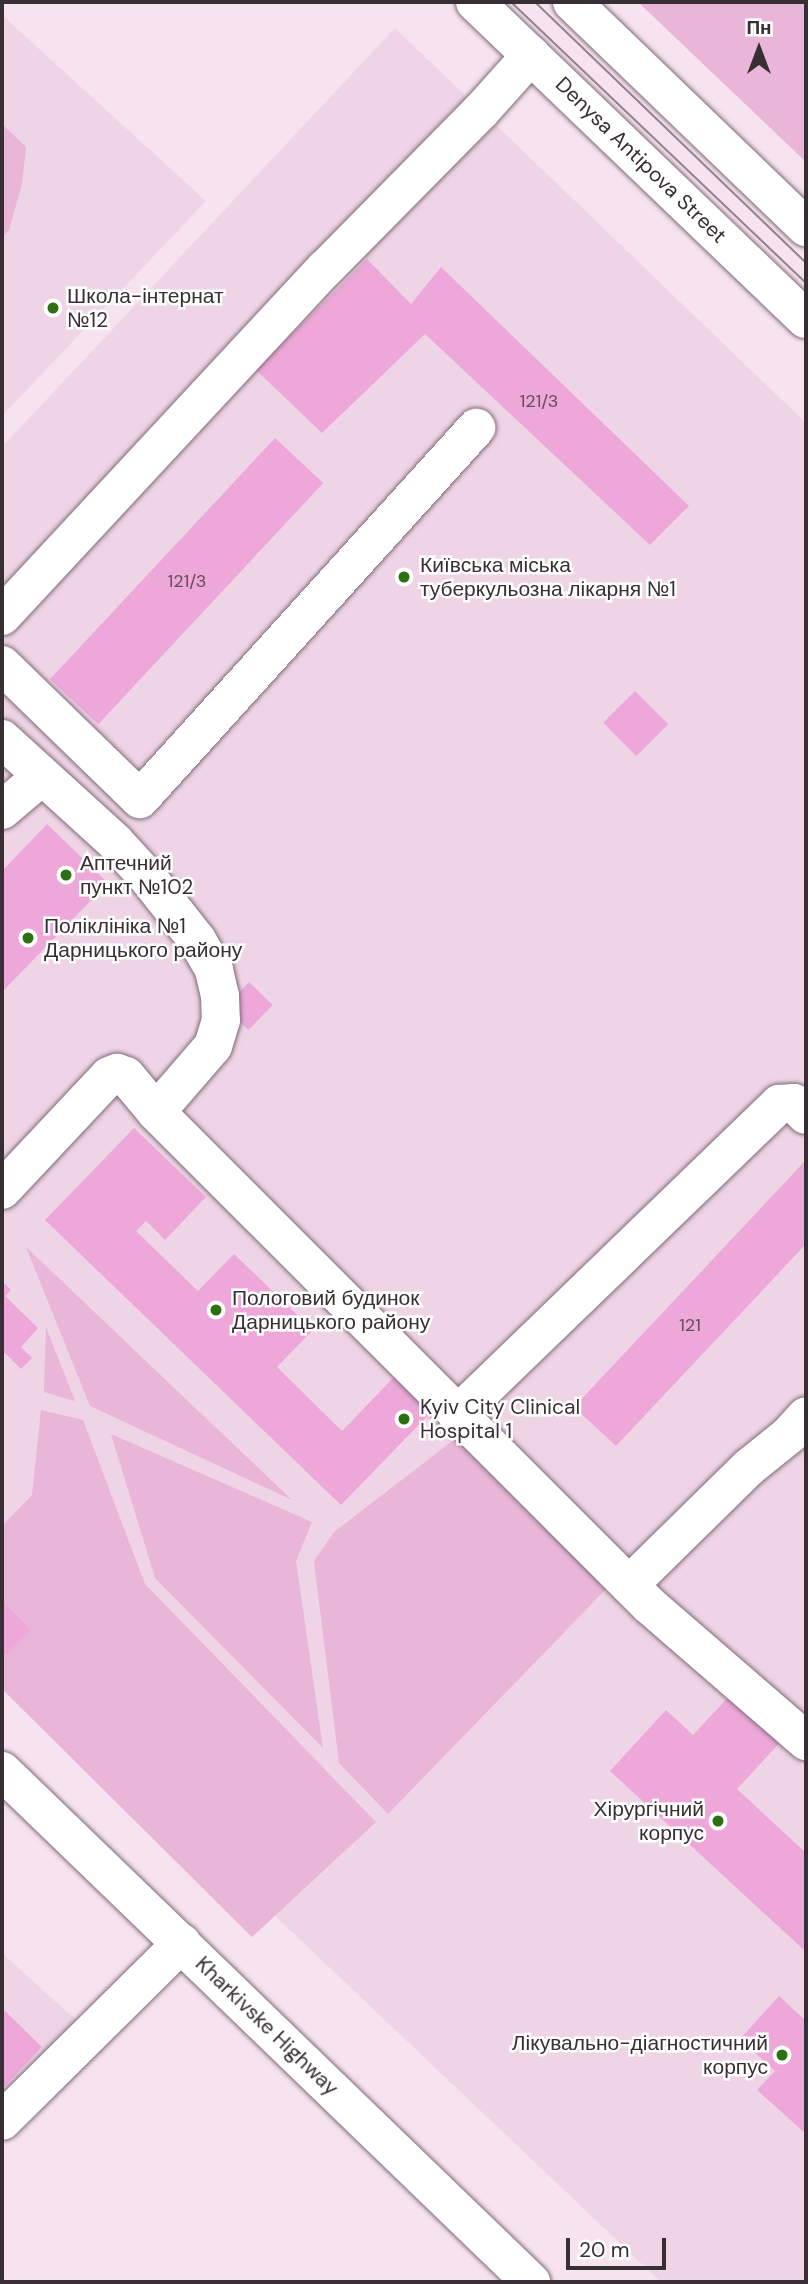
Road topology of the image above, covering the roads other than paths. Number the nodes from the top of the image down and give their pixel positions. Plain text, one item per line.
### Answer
1 (475, 2) edge
2 (572, 2) edge
3 (531, 55) junction
4 (806, 227) edge
5 (806, 320) edge
6 (476, 428) dead end
7 (2, 616) edge
8 (2, 665) edge
9 (2, 739) edge
10 (41, 777) junction
11 (2, 810) edge
12 (156, 1112) junction
13 (806, 1115) edge
14 (2, 1190) edge
15 (457, 1415) junction
16 (806, 1416) edge
17 (629, 1585) junction
18 (806, 1741) edge
19 (2, 1771) edge
20 (182, 1943) junction
21 (2, 2121) edge
22 (531, 2282) edge

1 - 3 street, Denysa Antipova Street
2 - 4 street
3 - 5 street, Denysa Antipova Street
3 - 7 street
6 - 8 street
9 - 10 street
10 - 11 street
10 - 12 street
12 - 14 street
12 - 15 street
13 - 15 street
15 - 17 street
16 - 17 street
17 - 18 street
19 - 20 street, Kharkivske Highway
20 - 21 street
20 - 22 street, Kharkivske Highway

